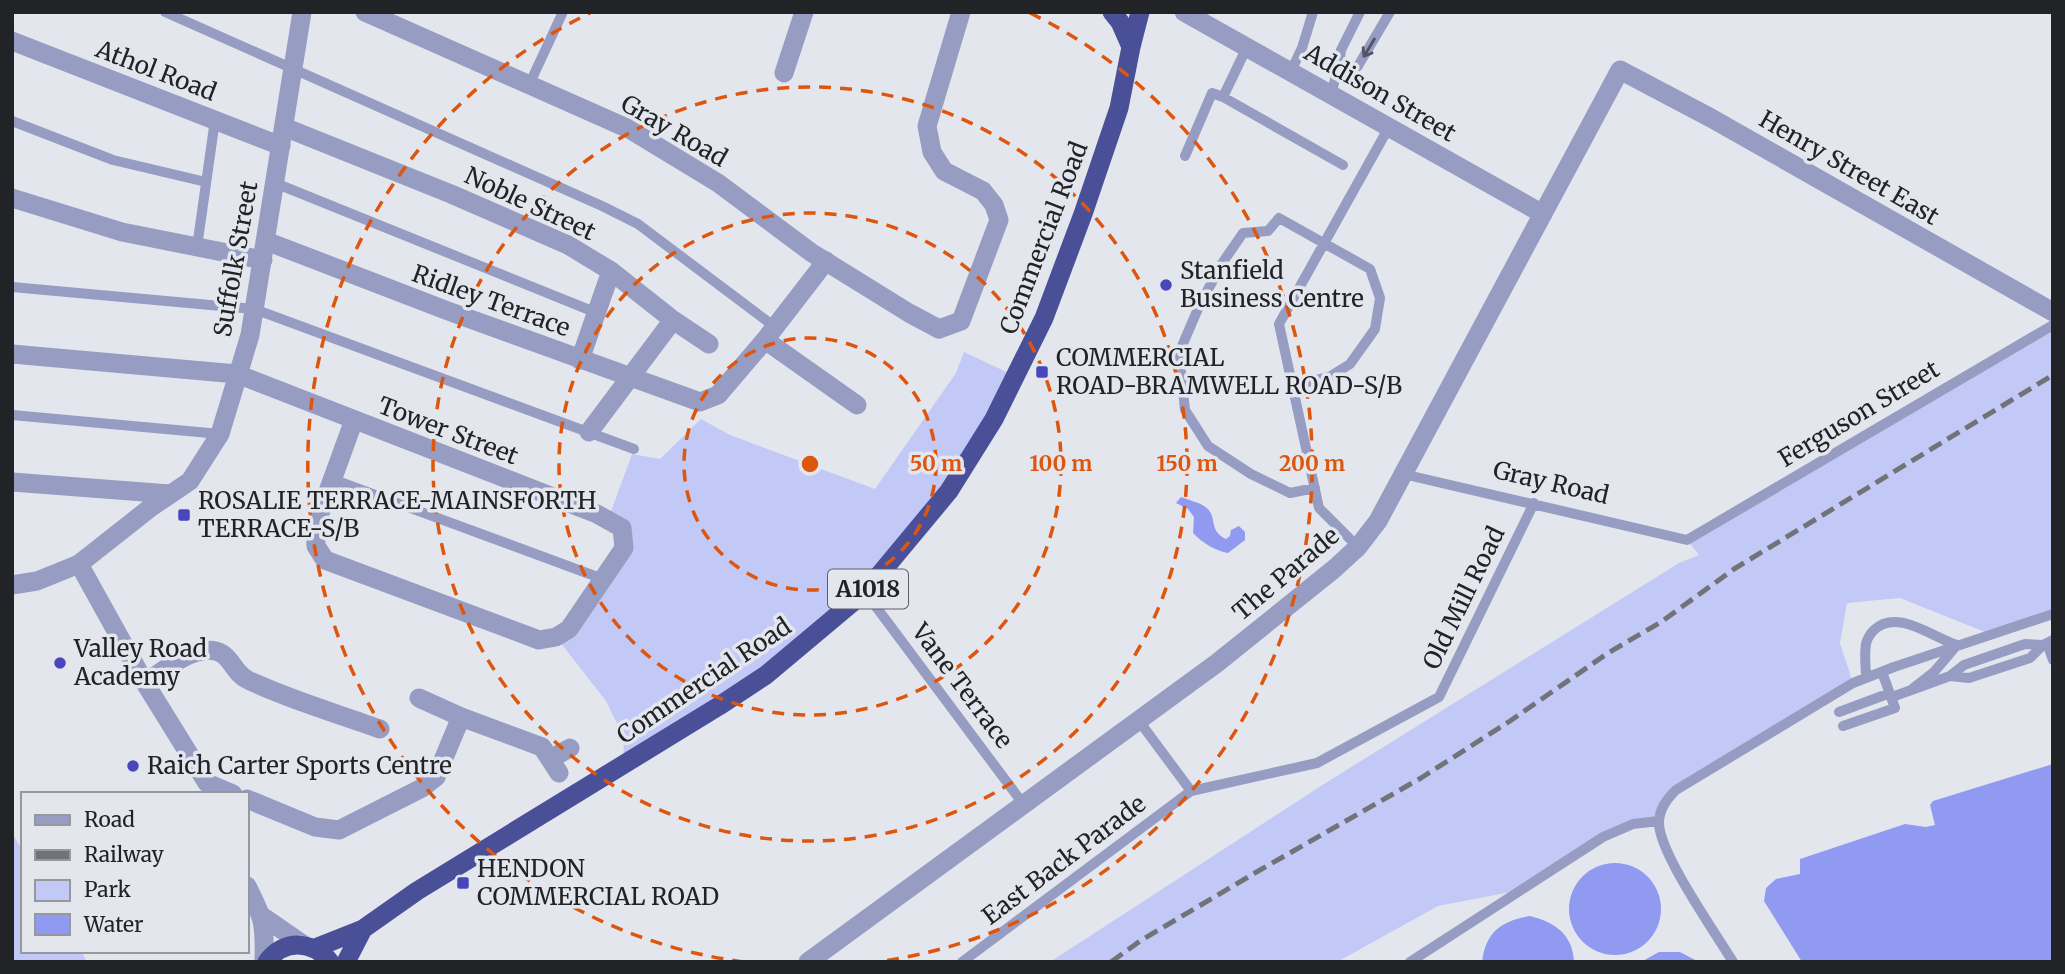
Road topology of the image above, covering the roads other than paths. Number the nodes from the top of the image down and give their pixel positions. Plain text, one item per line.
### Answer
1 (165, 12) edge
2 (302, 12) edge
3 (365, 12) edge
4 (804, 12) edge
5 (961, 12) edge
6 (1112, 12) edge
7 (1140, 12) edge
8 (1313, 12) edge
9 (1360, 12) edge
10 (1390, 12) edge
11 (1188, 13) edge
12 (562, 14) dead end
13 (12, 41) edge
14 (1247, 46) junction
15 (1130, 47) junction
16 (1339, 65) junction
17 (293, 68) junction
18 (1620, 70) joint
19 (1291, 71) junction
20 (784, 74) dead end
21 (529, 85) junction
22 (1331, 94) junction
23 (1223, 97) junction
24 (215, 120) junction
25 (12, 121) edge
26 (1390, 127) junction
27 (283, 136) junction
28 (314, 138) joint
29 (1185, 156) dead end
30 (1343, 164) dead end
31 (206, 182) junction
32 (275, 183) junction
33 (12, 198) edge
34 (1543, 214) junction
35 (1325, 243) junction
36 (197, 247) junction
37 (265, 251) junction
38 (826, 261) junction
39 (611, 271) junction
40 (12, 287) edge
41 (254, 309) junction
42 (2053, 312) edge
43 (597, 313) junction
44 (673, 320) junction
45 (2053, 325) edge
46 (770, 333) junction
47 (709, 344) dead end
48 (12, 354) edge
49 (580, 359) junction
50 (237, 374) junction
51 (629, 378) junction
52 (1293, 386) junction
53 (857, 405) dead end
54 (12, 415) edge
55 (354, 420) junction
56 (589, 432) junction
57 (220, 434) junction
58 (634, 449) dead end
59 (1403, 474) junction
60 (332, 479) junction
61 (12, 482) edge
62 (1315, 488) junction
63 (170, 494) junction
64 (1534, 503) junction
65 (1687, 540) joint
66 (1358, 547) junction
67 (79, 564) junction
68 (603, 579) junction
69 (12, 585) edge
70 (865, 592) junction
71 (2053, 614) edge
72 (2048, 643) edge
73 (1956, 645) junction
74 (2053, 660) edge
75 (1882, 671) junction
76 (1866, 678) junction
77 (145, 682) junction
78 (1911, 691) junction
79 (1891, 695) junction
80 (419, 698) dead end
81 (1839, 712) dead end
82 (461, 717) junction
83 (1139, 721) junction
84 (1843, 726) dead end
85 (380, 729) dead end
86 (570, 748) dead end
87 (1191, 791) junction
88 (228, 792) edge
89 (248, 799) edge
90 (1024, 806) junction
91 (1659, 821) junction
92 (248, 888) edge
93 (262, 916) junction
94 (363, 929) junction
95 (309, 946) junction
96 (265, 962) edge
97 (330, 962) edge
98 (346, 962) edge
99 (807, 962) edge
100 (962, 962) edge
101 (1410, 962) edge
102 (1733, 962) edge

1 - 17 lane
2 - 17 street, Suffolk Street
3 - 21 street, Gray Road
4 - 20 street
5 - 38 street, Gray Road
6 - 15 highway
7 - 15 highway, Commercial Road / A1018
8 - 19 lane
9 - 16 lane
10 -> 16 lane
11 - 14 street, Addison Street
12 - 21 lane
13 - 24 street, Athol Road
14 - 19 street, Addison Street
14 - 23 lane
15 - 70 highway, Commercial Road / A1018
16 - 22 lane
17 - 27 street, Suffolk Street
17 - 46 lane
18 - 34 street, The Parade
18 - 42 street, Henry Street East
19 - 22 street, Addison Street
21 - 38 street, Gray Road
22 - 26 street, Addison Street
23 - 29 lane
23 - 30 lane
24 - 27 street, Athol Road
24 - 31 lane
25 - 31 lane
26 - 34 street, Addison Street
26 - 35 lane
27 - 28 street, Athol Road
27 - 32 street, Suffolk Street
28 - 39 street, Noble Street
31 - 36 lane
32 - 37 street, Suffolk Street
32 - 43 lane
33 - 36 street, Ridley Terrace
34 - 59 street, The Parade
35 - 52 lane
35 - 52 lane
35 - 62 lane
36 - 37 street, Ridley Terrace
37 - 41 street, Suffolk Street
37 - 49 street, Ridley Terrace
38 - 46 street
39 - 43 street
39 - 44 street, Noble Street
40 - 41 lane
41 - 50 street, Suffolk Street
41 - 56 lane
43 - 49 street
44 - 47 street, Noble Street
44 - 51 street
45 - 65 lane, Ferguson Street
46 - 51 street, Ridley Terrace
46 - 53 street
48 - 50 street, Tower Street
49 - 51 street, Ridley Terrace
50 - 55 street, Tower Street
50 - 57 street, Suffolk Street
51 - 56 street
52 - 62 lane
54 - 57 lane
55 - 60 street
55 - 68 street, Tower Street
56 - 58 lane
57 - 63 street, Suffolk Street
59 - 64 lane, Gray Road
59 - 66 street, The Parade
60 - 68 lane
60 - 68 street
61 - 63 street
62 - 66 lane
63 - 67 street, Suffolk Street
64 - 65 lane, Gray Road
64 - 87 lane, Old Mill Road
66 - 83 street, The Parade
67 - 69 street, Suffolk Street
67 - 77 street
70 - 90 lane, Vane Terrace
70 - 94 highway, Commercial Road / A1018
71 - 73 lane
72 - 74 lane
72 - 78 lane
73 - 75 lane
73 - 76 lane
73 - 78 lane
75 - 76 lane
75 - 79 lane
76 - 91 lane
77 - 85 street
77 - 88 street
78 - 79 lane
79 - 81 lane
79 - 84 lane
80 - 82 street
82 - 86 street
82 - 89 street
83 - 87 lane
83 - 90 street, The Parade
87 - 100 lane, East Back Parade
90 - 99 street, The Parade
91 - 101 lane
91 - 102 lane
92 - 93 street
93 - 95 street
93 - 96 street
94 - 95 highway, Commercial Road / A1018
94 - 98 highway, Commercial Road / A1018
95 - 96 highway, Commercial Road
95 - 97 highway

